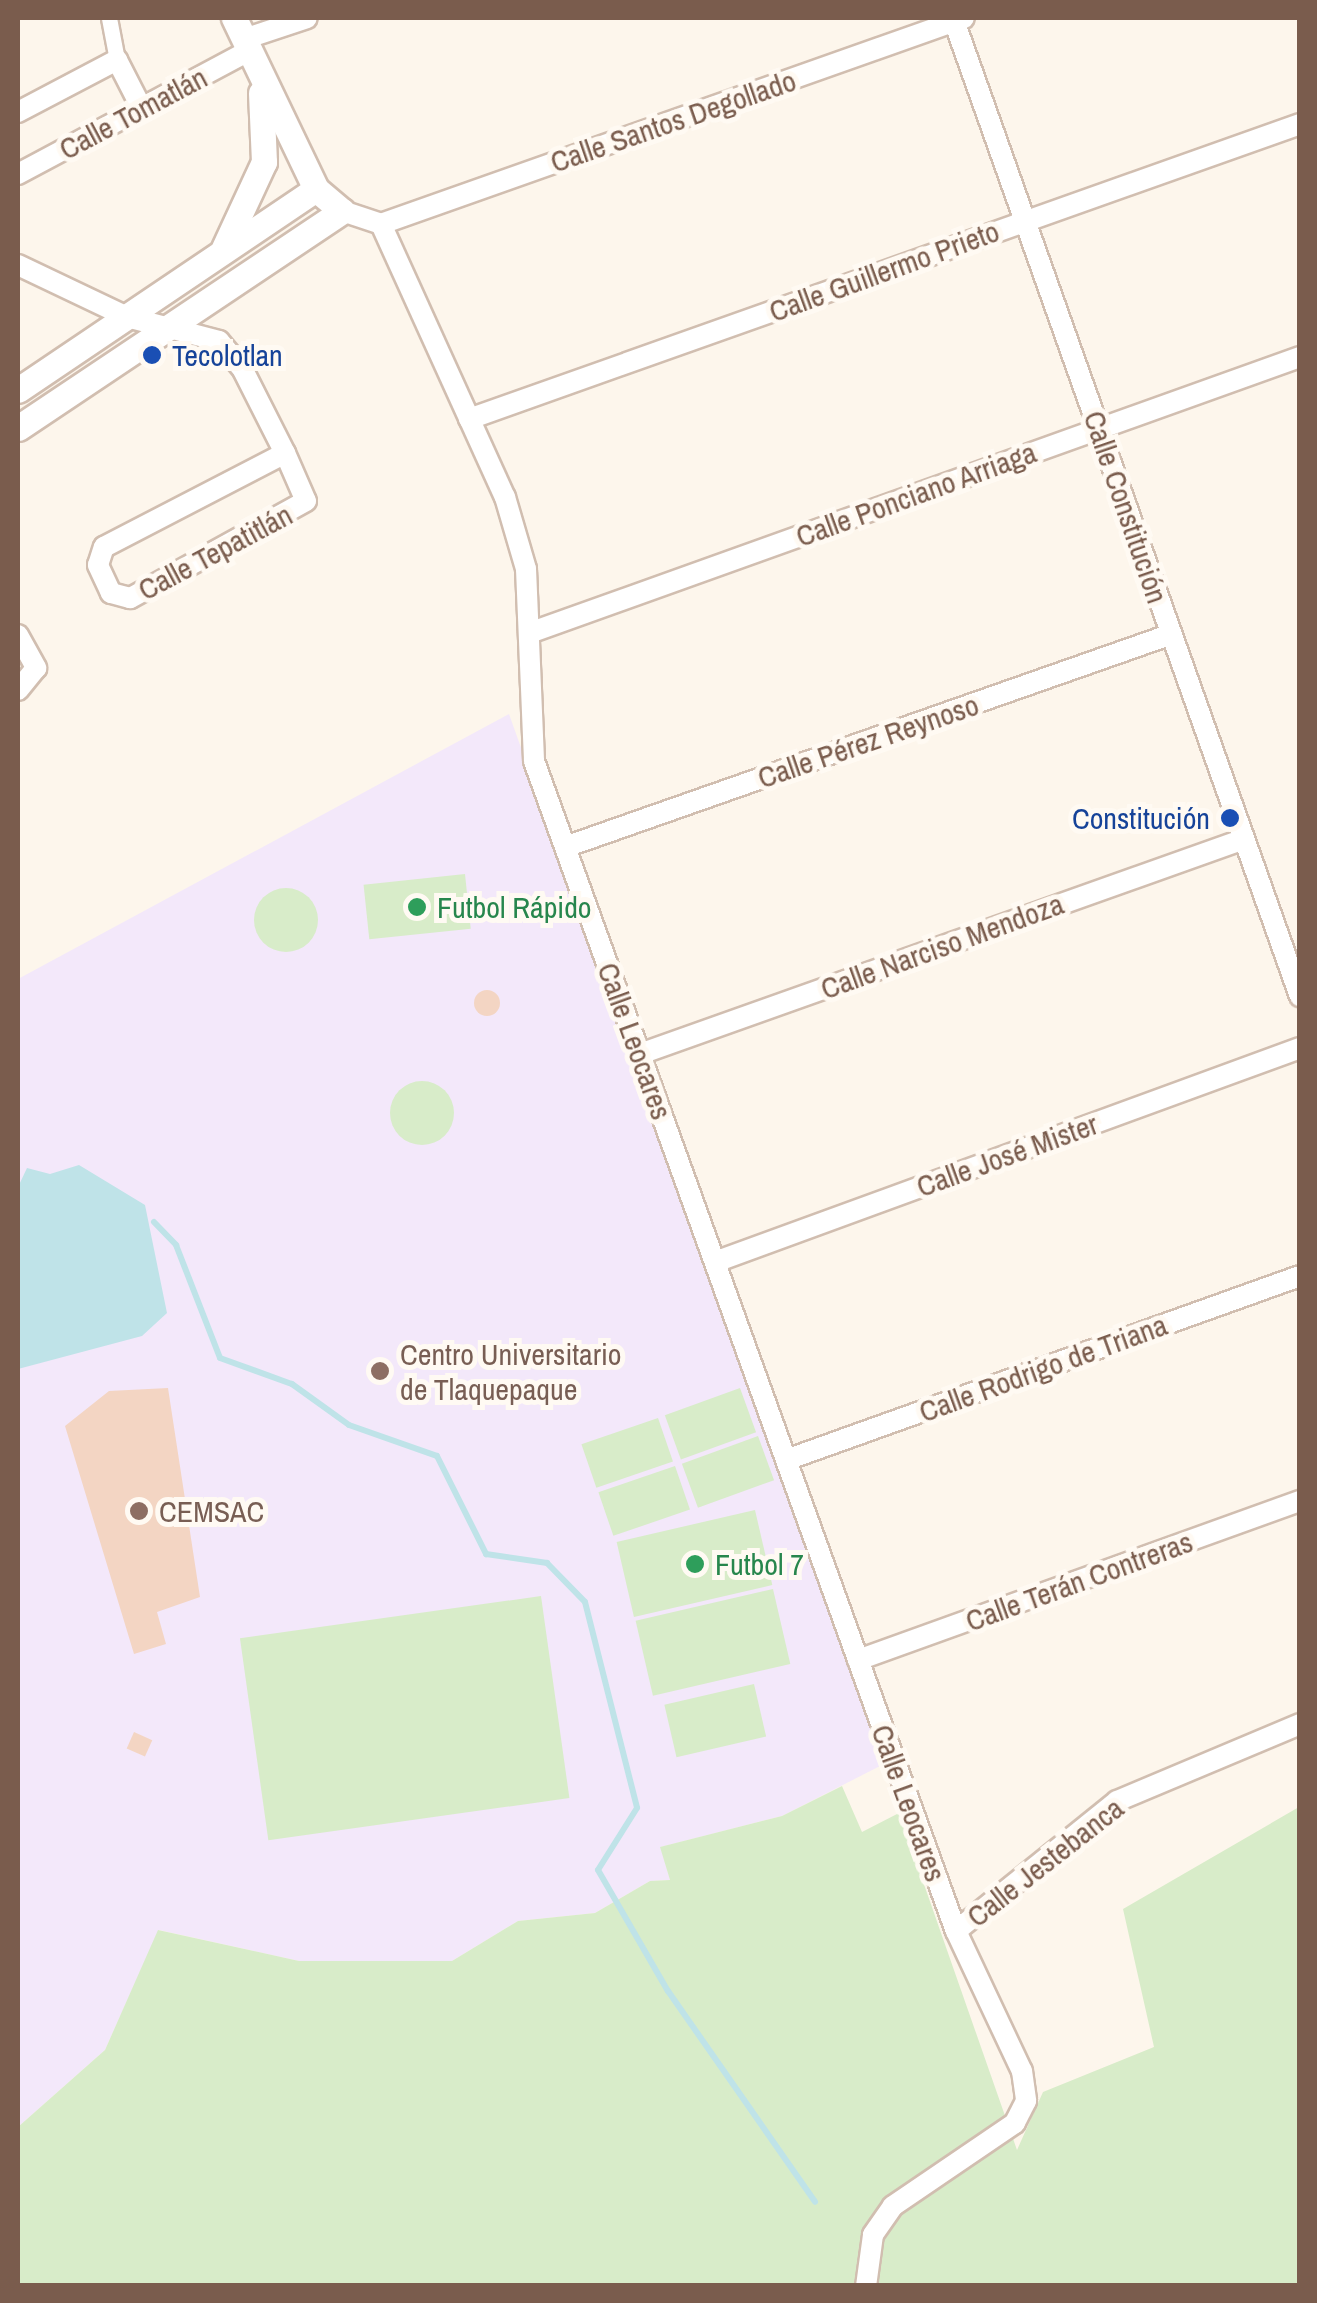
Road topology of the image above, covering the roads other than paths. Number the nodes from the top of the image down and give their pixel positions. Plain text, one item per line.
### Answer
1 (108, 18) edge
2 (307, 18) edge
3 (958, 19) edge
4 (242, 36) edge
5 (117, 60) junction
6 (261, 78) junction
7 (18, 88) edge
8 (142, 107) junction
9 (21, 110) edge
10 (1300, 124) edge
11 (18, 174) edge
12 (316, 190) junction
13 (342, 211) junction
14 (1025, 221) junction
15 (381, 224) junction
16 (218, 256) junction
17 (18, 265) edge
18 (127, 317) junction
19 (168, 326) junction
20 (1300, 356) edge
21 (18, 390) edge
22 (469, 418) junction
23 (18, 428) edge
24 (1098, 428) junction
25 (285, 453) junction
26 (532, 632) junction
27 (1172, 634) junction
28 (18, 635) edge
29 (18, 690) edge
30 (1244, 839) junction
31 (565, 847) junction
32 (1300, 996) edge
33 (1300, 1048) edge
34 (640, 1054) junction
35 (715, 1262) junction
36 (1300, 1276) edge
37 (786, 1460) junction
38 (1300, 1501) edge
39 (858, 1660) junction
40 (1300, 1724) edge
41 (956, 1931) junction
42 (866, 2286) edge

1 - 5 street
2 - 4 street, Calle Tomatlán
3 - 14 street, Calle Constitución
3 - 15 street, Calle Santos Degollado
4 - 6 street
4 - 8 street, Calle Tomatlán
5 - 8 street
5 - 9 street
6 - 12 street
6 - 16 street
7 - 9 street
8 - 11 street, Calle Tomatlán
10 - 14 street, Calle Guillermo Prieto
12 - 13 street
12 - 16 street
13 - 15 street
13 - 19 street
14 - 22 street, Calle Guillermo Prieto
14 - 24 street, Calle Constitución
15 - 22 street, Calle Leocares
16 - 18 street
17 - 18 street
18 - 19 street
18 - 21 street
19 - 23 street
19 - 25 street
20 - 24 street, Calle Ponciano Arriaga
22 - 26 street, Calle Leocares
24 - 26 street, Calle Ponciano Arriaga
24 - 27 street, Calle Constitución
25 - 25 street, Calle Tepatitlán
26 - 31 street, Calle Leocares
27 - 30 street, Calle Constitución
27 - 31 street, Calle Pérez Reynoso
28 - 29 street
30 - 32 street, Calle Constitución
30 - 34 street, Calle Narciso Mendoza
31 - 34 street, Calle Leocares
33 - 35 street, Calle José Mister
34 - 35 street, Calle Leocares
35 - 37 street, Calle Leocares
36 - 37 street, Calle Rodrigo de Triana
37 - 39 street, Calle Leocares
38 - 39 street, Calle Terán Contreras
39 - 41 street, Calle Leocares
40 - 41 street, Calle Jestebanca
41 - 42 street, Calle Leocares

